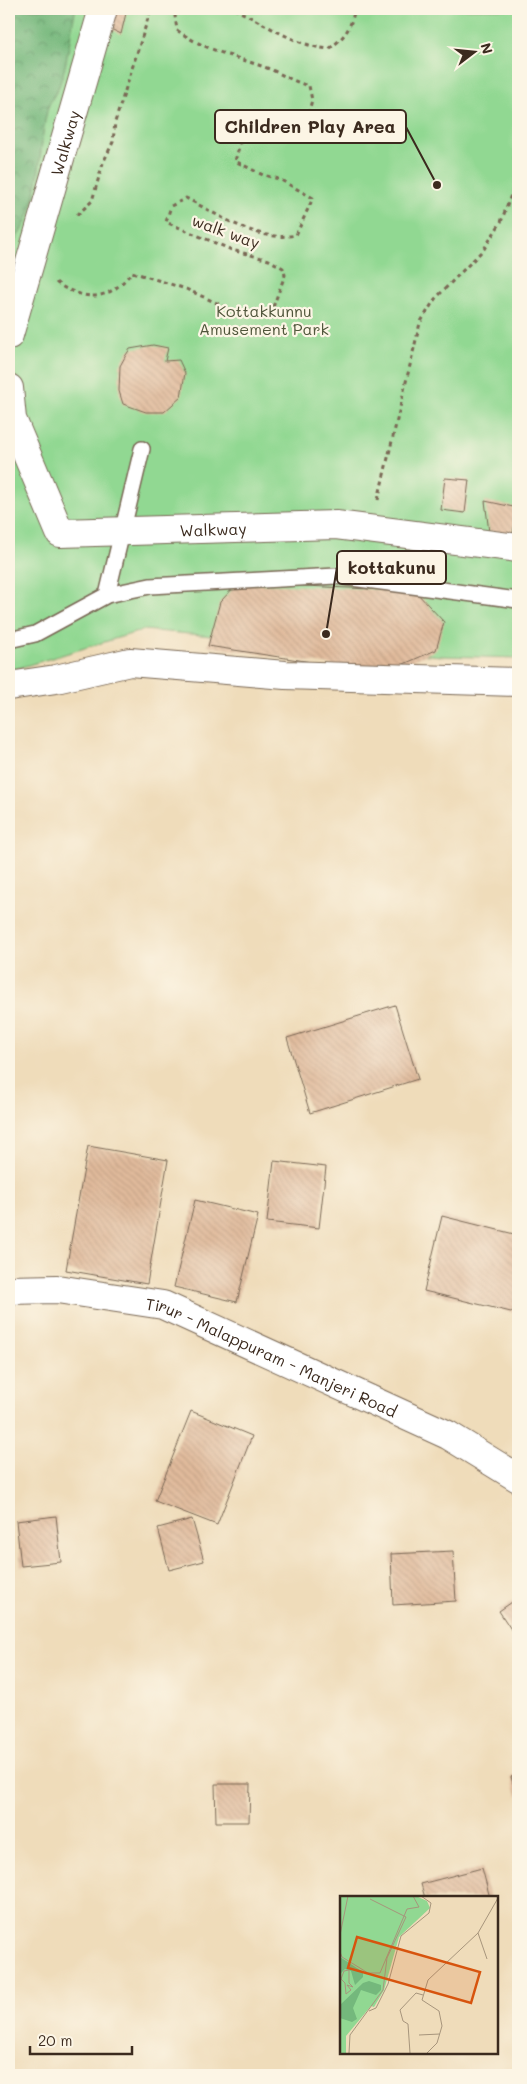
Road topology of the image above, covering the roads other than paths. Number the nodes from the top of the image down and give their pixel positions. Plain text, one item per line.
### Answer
1 (103, 9) edge
2 (9, 335) edge
3 (9, 388) edge
4 (142, 449) dead end
5 (124, 530) junction
6 (518, 548) edge
7 (107, 595) junction
8 (518, 600) edge
9 (9, 640) edge
10 (518, 682) edge
11 (9, 686) edge
12 (9, 1290) edge
13 (518, 1478) edge

1 - 2 street, Walkway
3 - 5 street, Walkway
4 - 5 lane
5 - 6 street, Walkway
5 - 7 lane
7 - 8 lane
7 - 9 lane
10 - 11 street
12 - 13 street, Tirur - Malappuram - Manjeri Road

